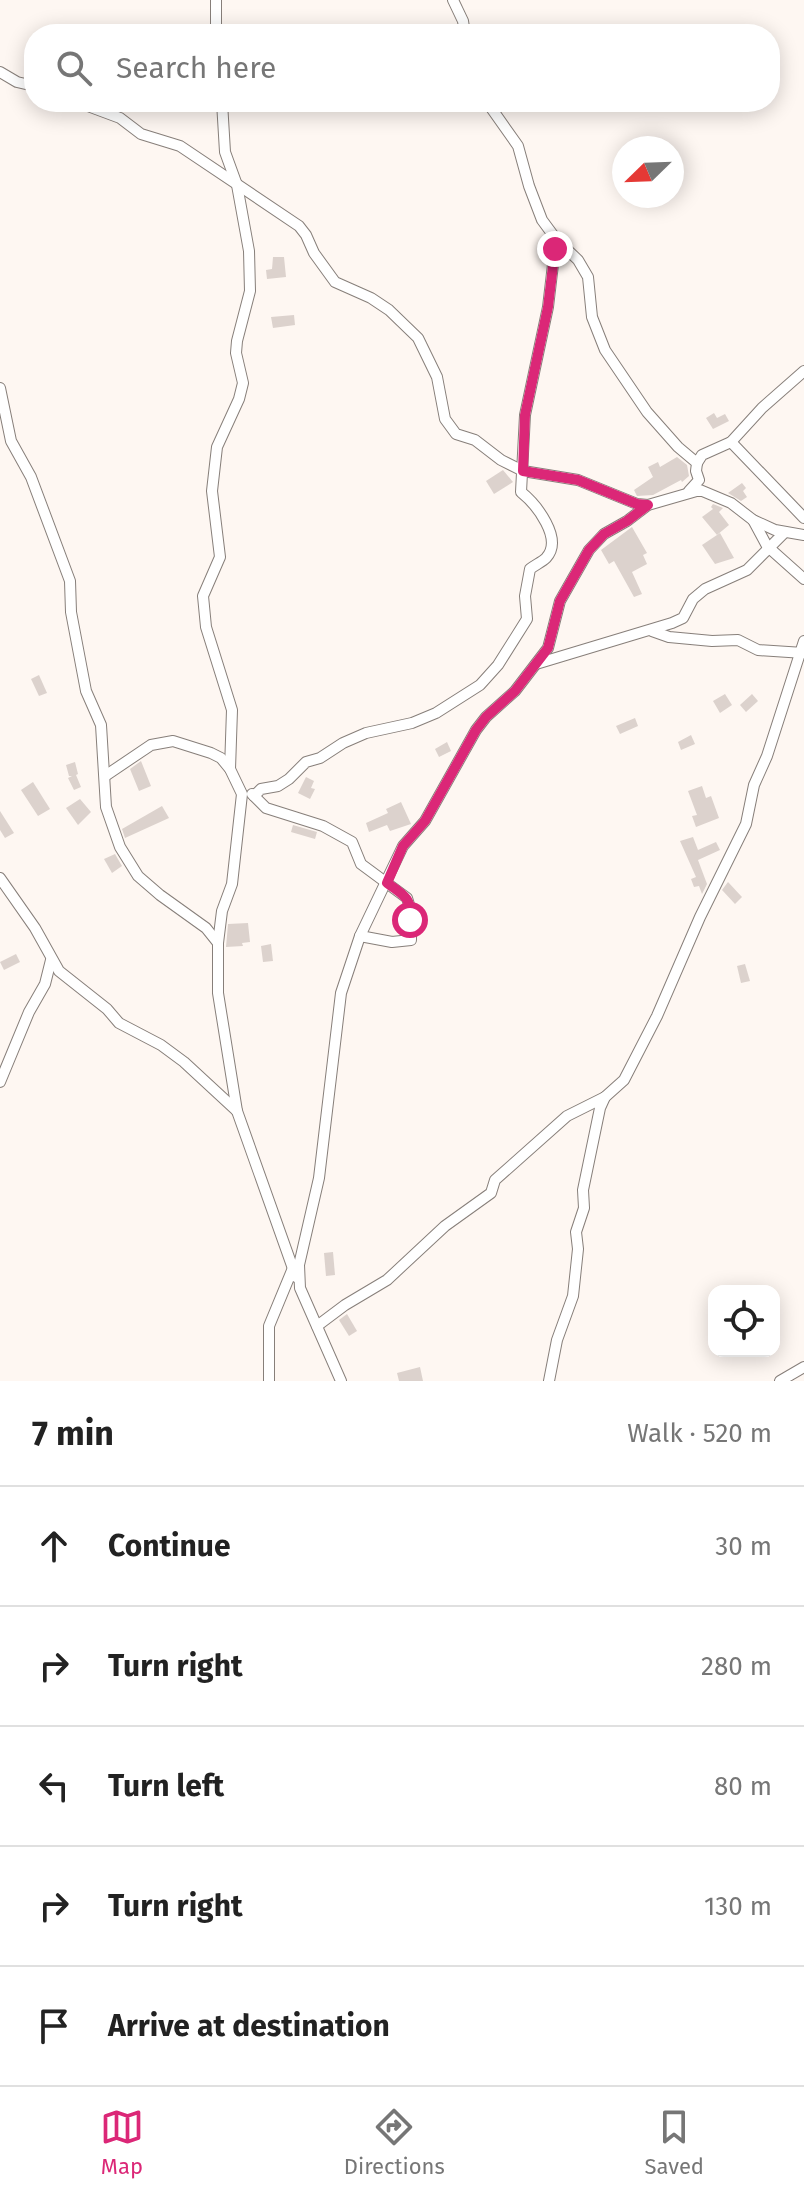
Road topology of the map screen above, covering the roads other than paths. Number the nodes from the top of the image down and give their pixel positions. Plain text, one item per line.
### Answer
1 (216, 0) edge
2 (453, 0) edge
3 (216, 24) edge
4 (463, 24) edge
5 (0, 72) edge
6 (24, 84) edge
7 (104, 112) edge
8 (223, 112) edge
9 (494, 112) edge
10 (237, 185) junction
11 (556, 239) junction
12 (804, 371) edge
13 (0, 388) edge
14 (731, 442) junction
15 (697, 463) junction
16 (523, 471) junction
17 (689, 492) junction
18 (648, 505) junction
19 (804, 518) edge
20 (753, 520) junction
21 (785, 532) junction
22 (804, 535) edge
23 (769, 548) junction
24 (804, 579) edge
25 (652, 631) junction
26 (803, 649) edge
27 (536, 664) junction
28 (230, 769) junction
29 (105, 776) junction
30 (242, 794) junction
31 (254, 796) junction
32 (0, 878) edge
33 (387, 883) junction
34 (360, 936) junction
35 (218, 943) junction
36 (51, 960) junction
37 (0, 1082) edge
38 (605, 1097) junction
39 (237, 1111) junction
40 (293, 1268) junction
41 (300, 1288) junction
42 (317, 1326) junction
43 (804, 1367) edge
44 (269, 1381) edge
45 (341, 1381) edge
46 (549, 1381) edge
47 (780, 1381) edge

1 - 3 street
2 - 4 street
5 - 6 street
7 - 10 street
8 - 10 street
9 - 11 street
10 - 16 street
10 - 28 street
11 - 15 street
11 - 16 street
12 - 14 street
13 - 29 street
14 - 15 street
14 - 19 street
15 - 17 street
16 - 18 street
16 - 31 street
17 - 18 street
17 - 20 street
18 - 27 street
20 - 21 street
20 - 23 street
21 - 22 street
21 - 23 street
23 - 24 street
23 - 25 street
25 - 26 street
25 - 27 street
26 - 38 street
27 - 33 street
28 - 29 street
28 - 30 street
29 - 35 street
30 - 31 street
30 - 35 street
31 - 33 street
32 - 36 street
33 - 34 street
33 - 34 street
34 - 41 street
35 - 39 street
36 - 37 street
36 - 39 street
38 - 42 street
38 - 46 street
39 - 40 street
40 - 41 street
40 - 44 street
41 - 42 street
42 - 45 street
43 - 47 street

